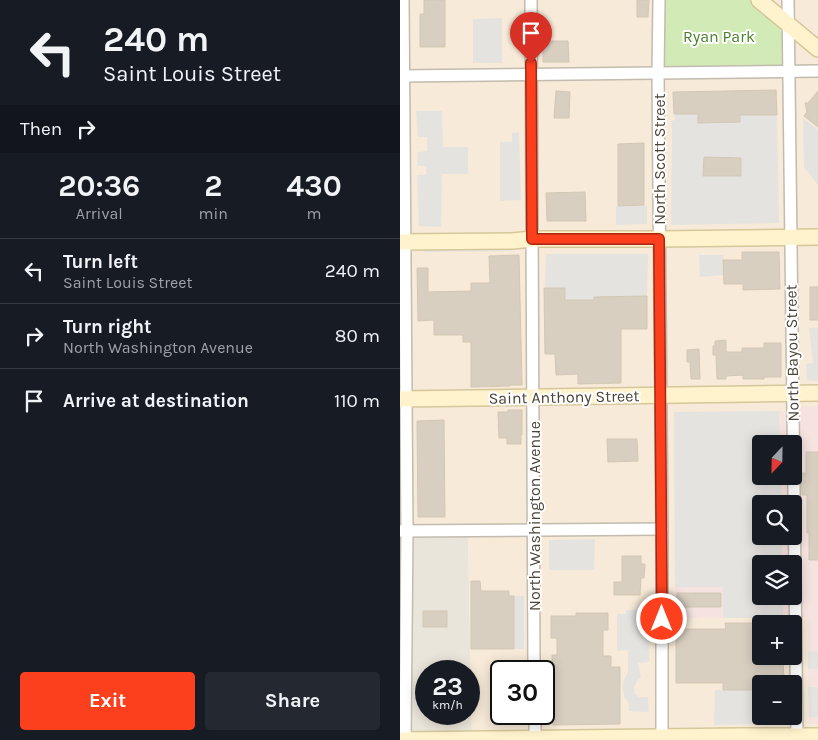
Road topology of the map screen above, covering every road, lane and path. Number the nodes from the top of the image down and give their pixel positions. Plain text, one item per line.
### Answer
1 (403, 0) edge
2 (530, 0) edge
3 (659, 0) edge
4 (759, 0) edge
5 (788, 0) edge
6 (788, 24) junction
7 (818, 49) edge
8 (788, 71) junction
9 (818, 71) edge
10 (658, 73) junction
11 (531, 74) junction
12 (402, 76) edge
13 (818, 237) edge
14 (791, 238) junction
15 (532, 239) junction
16 (659, 239) junction
17 (402, 242) edge
18 (818, 393) edge
19 (793, 394) junction
20 (660, 396) junction
21 (533, 398) junction
22 (403, 400) edge
23 (662, 529) junction
24 (404, 530) edge
25 (534, 530) junction
26 (534, 660) edge
27 (535, 725) edge
28 (818, 736) edge
29 (797, 738) edge
30 (535, 739) edge
31 (662, 739) edge
32 (400, 740) edge
33 (406, 740) edge

1 - 12 street
2 - 11 street, North Washington Avenue
3 - 10 street, North Scott Street
4 - 6 street
5 - 6 street, North Bayou Street
6 - 7 street
6 - 8 street, North Bayou Street
8 - 9 street
8 - 10 street
8 - 14 street, North Bayou Street
10 - 11 street
10 - 16 street, North Scott Street
11 - 12 street
11 - 15 street, North Washington Avenue
12 - 17 street
13 - 14 street
14 - 16 street
14 - 19 street, North Bayou Street
15 - 16 street
15 - 17 street
15 - 21 street, North Washington Avenue
16 - 20 street, North Scott Street
17 - 22 street
18 - 19 street, Saint Anthony Street
19 - 20 street, Saint Anthony Street
19 - 29 street, North Bayou Street
20 - 21 street, Saint Anthony Street
20 - 23 street, North Scott Street
21 - 22 street, Saint Anthony Street
21 - 25 street, North Washington Avenue
22 - 24 street
23 - 25 street
23 - 31 street, North Scott Street
24 - 25 street
24 - 33 street
25 - 26 street, North Washington Avenue
27 - 30 street
28 - 29 street
29 - 31 street
30 - 31 street
30 - 33 street
32 - 33 street

